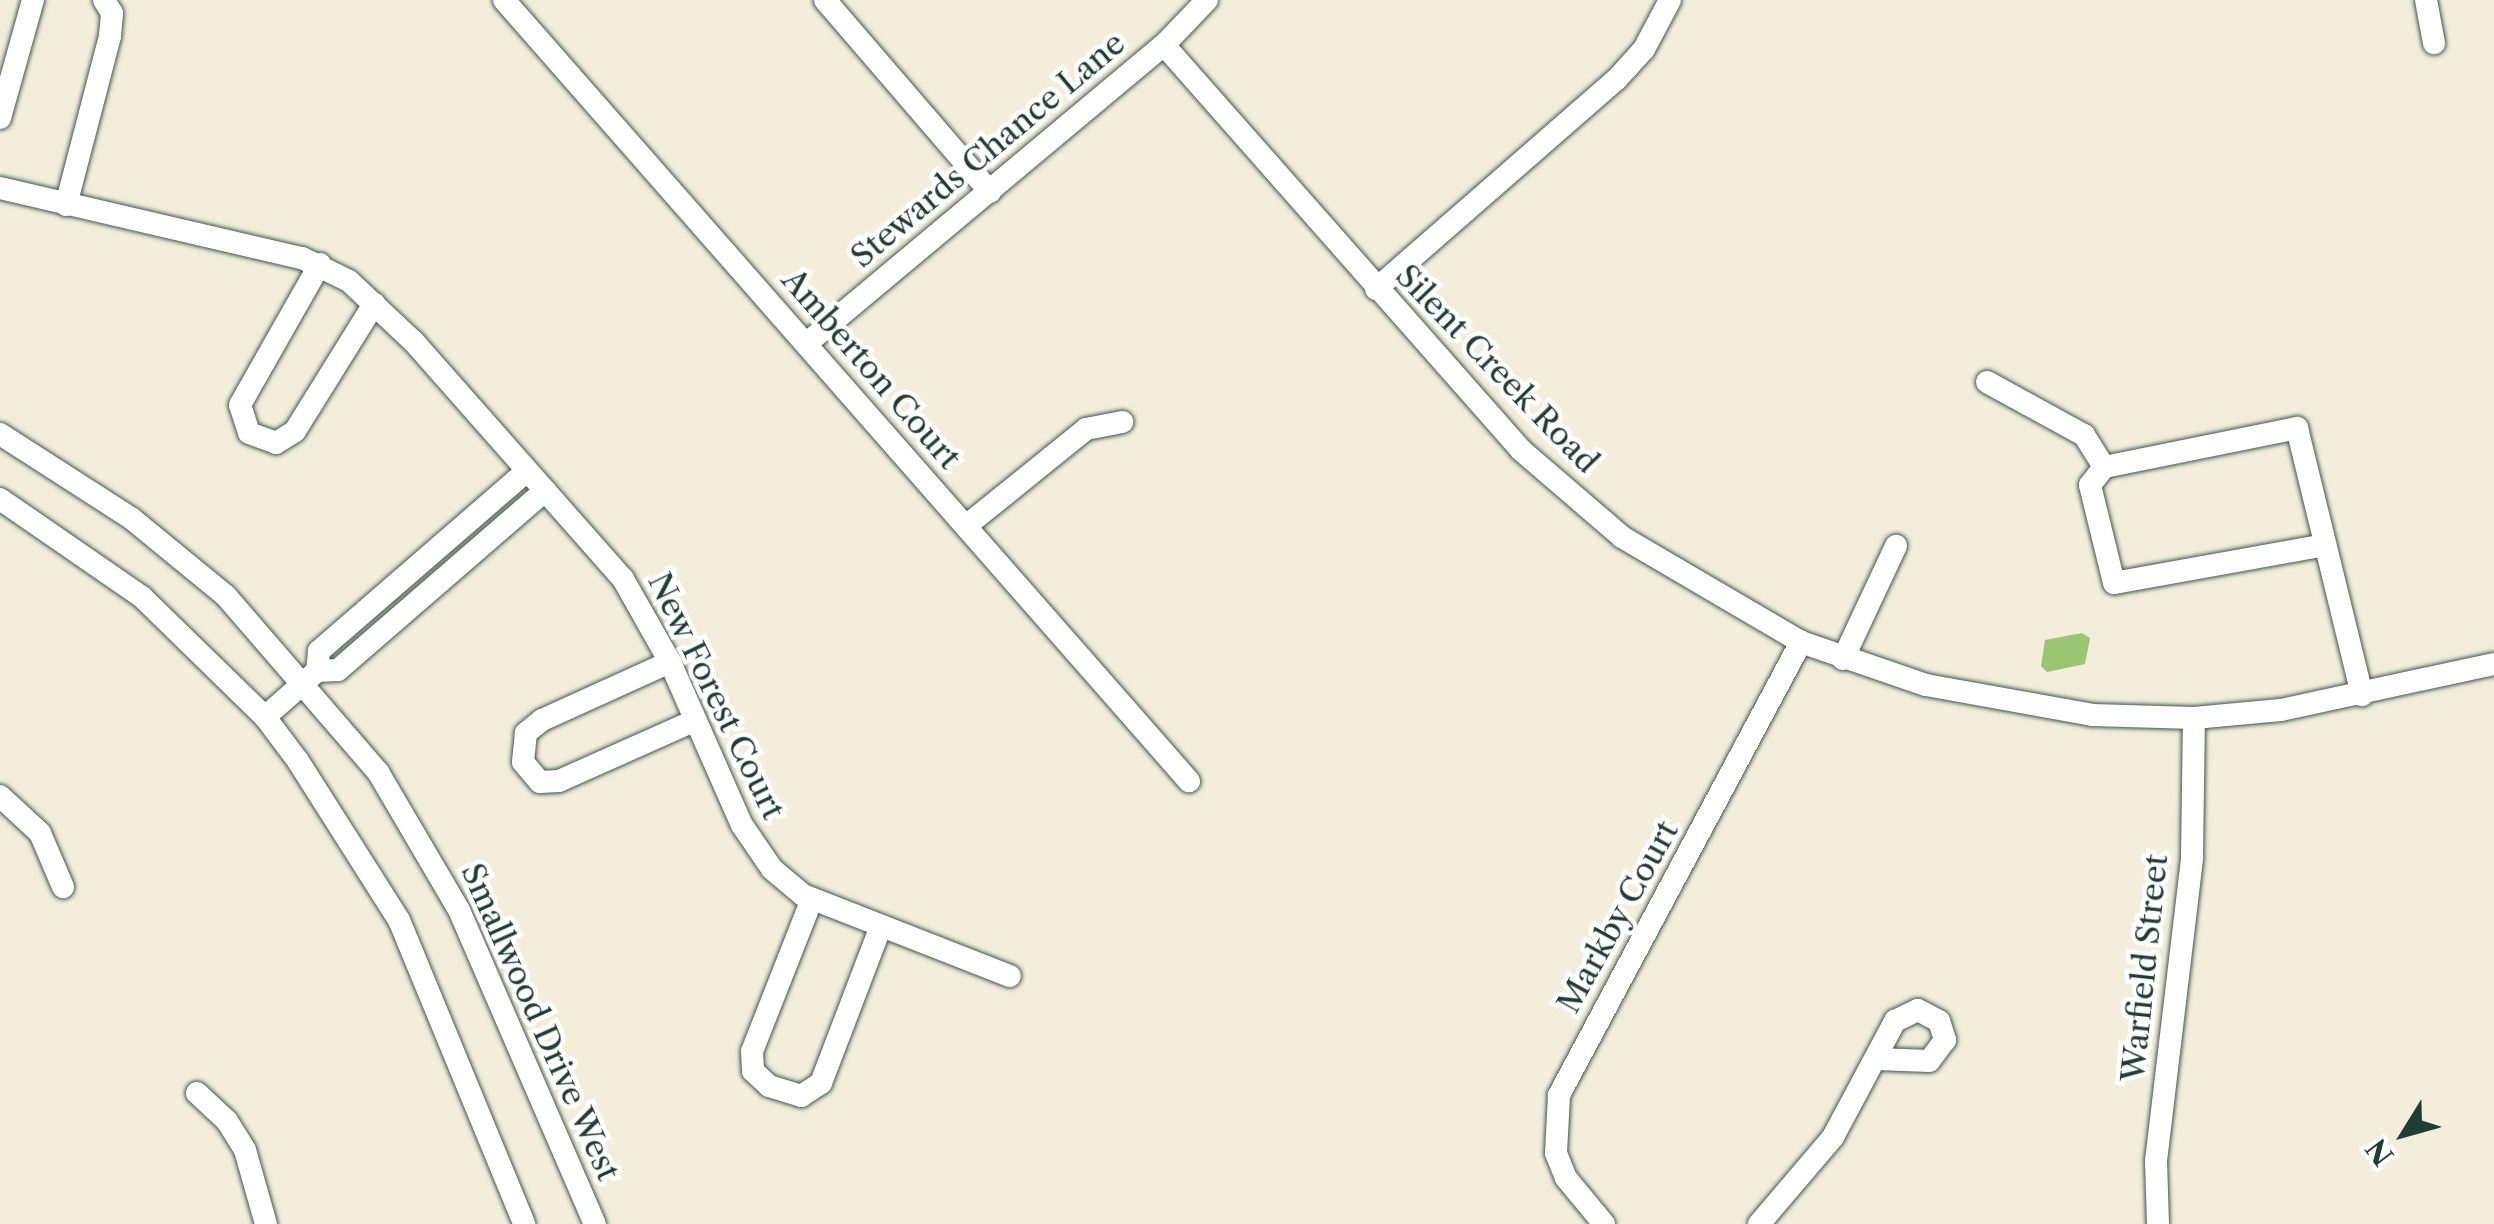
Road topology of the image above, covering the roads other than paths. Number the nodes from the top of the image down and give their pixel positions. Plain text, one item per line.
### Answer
1 (33, 0) edge
2 (104, 0) edge
3 (504, 0) edge
4 (825, 0) edge
5 (1208, 0) edge
6 (1670, 0) edge
7 (2426, 0) edge
8 (2434, 43) dead end
9 (1164, 44) junction
10 (0, 118) edge
11 (0, 188) edge
12 (990, 192) junction
13 (66, 205) junction
14 (320, 264) junction
15 (1376, 289) junction
16 (374, 304) junction
17 (806, 344) junction
18 (1987, 382) dead end
19 (1122, 422) dead end
20 (0, 434) edge
21 (2104, 467) junction
22 (526, 472) junction
23 (544, 491) junction
24 (0, 499) edge
25 (966, 526) junction
26 (2325, 545) junction
27 (1896, 546) dead end
28 (1801, 642) junction
29 (1843, 659) junction
30 (670, 662) junction
31 (2494, 664) edge
32 (311, 676) junction
33 (2362, 695) junction
34 (264, 717) junction
35 (2194, 718) junction
36 (694, 721) junction
37 (1190, 781) dead end
38 (0, 796) edge
39 (62, 887) dead end
40 (812, 899) junction
41 (881, 926) junction
42 (1010, 976) dead end
43 (1877, 1059) dead end
44 (197, 1093) dead end
45 (266, 1224) edge
46 (524, 1224) edge
47 (595, 1224) edge
48 (1604, 1224) edge
49 (1758, 1224) edge
50 (2158, 1224) edge

1 - 10 street
2 - 13 street
3 - 17 street, Amberton Court
4 - 12 street
5 - 9 street, Stewards Chance Lane
6 - 15 street
7 - 8 street
9 - 12 street, Stewards Chance Lane
9 - 15 street, Silent Creek Road
11 - 13 street, New Forest Court
12 - 17 street, Stewards Chance Lane
13 - 14 street, New Forest Court
14 - 16 street, New Forest Court
14 - 16 street
15 - 28 street, Silent Creek Road
16 - 22 street, New Forest Court
17 - 25 street, Amberton Court
18 - 21 street
19 - 25 street
20 - 32 street, Smallwood Drive West
21 - 26 street
21 - 26 street
22 - 23 street, New Forest Court
22 - 32 street
23 - 30 street, New Forest Court
23 - 32 street
24 - 34 street
25 - 37 street, Amberton Court
26 - 33 street
27 - 29 street
28 - 29 street, Silent Creek Road
28 - 48 street, Markby Court
29 - 35 street, Silent Creek Road
30 - 36 street, New Forest Court
30 - 36 street
31 - 33 street, Silent Creek Road
32 - 34 street
32 - 47 street, Smallwood Drive West
33 - 35 street, Silent Creek Road
34 - 46 street
35 - 50 street, Warfield Street
36 - 40 street, New Forest Court
38 - 39 street
40 - 41 street, New Forest Court
40 - 41 street
41 - 42 street, New Forest Court
43 - 49 street
44 - 45 street

